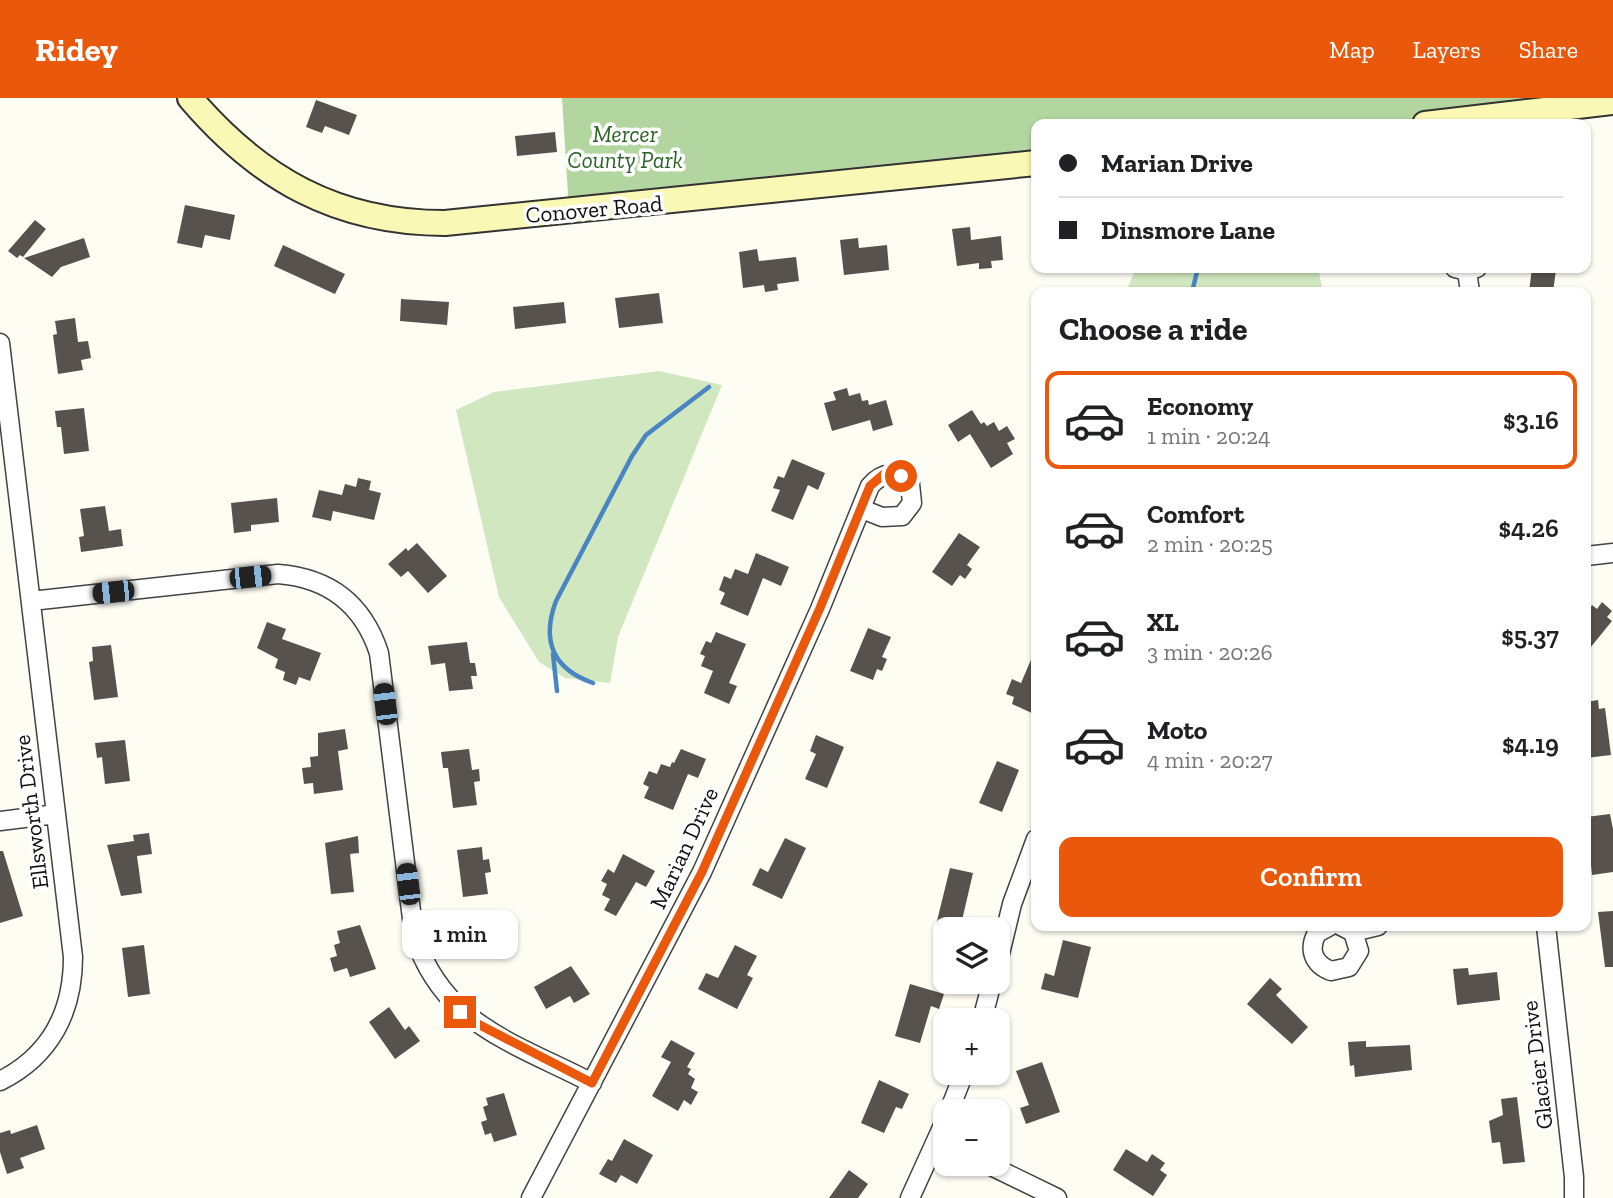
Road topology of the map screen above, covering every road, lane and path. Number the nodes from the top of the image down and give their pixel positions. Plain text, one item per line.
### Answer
1 (190, 98) edge
2 (1613, 102) edge
3 (1467, 119) edge
4 (1031, 164) edge
5 (0, 343) edge
6 (862, 509) dead end
7 (1613, 553) edge
8 (1591, 555) edge
9 (31, 601) junction
10 (56, 814) junction
11 (0, 821) edge
12 (1031, 853) edge
13 (1009, 917) edge
14 (1321, 931) edge
15 (1349, 931) edge
16 (1547, 931) edge
17 (0, 1081) edge
18 (592, 1083) junction
19 (933, 1156) edge
20 (1010, 1175) edge
21 (531, 1198) edge
22 (910, 1198) edge
23 (1057, 1198) edge
24 (1574, 1198) edge

1 - 4 street, Conover Road
2 - 3 street
5 - 9 street, Ellsworth Drive
6 - 18 street, Marian Drive
7 - 8 street
9 - 10 street, Ellsworth Drive
9 - 18 street
10 - 11 street
10 - 17 street, Ellsworth Drive
12 - 13 street
14 - 15 street
16 - 24 street, Glacier Drive
18 - 21 street, Marian Drive
19 - 22 street
20 - 23 street

